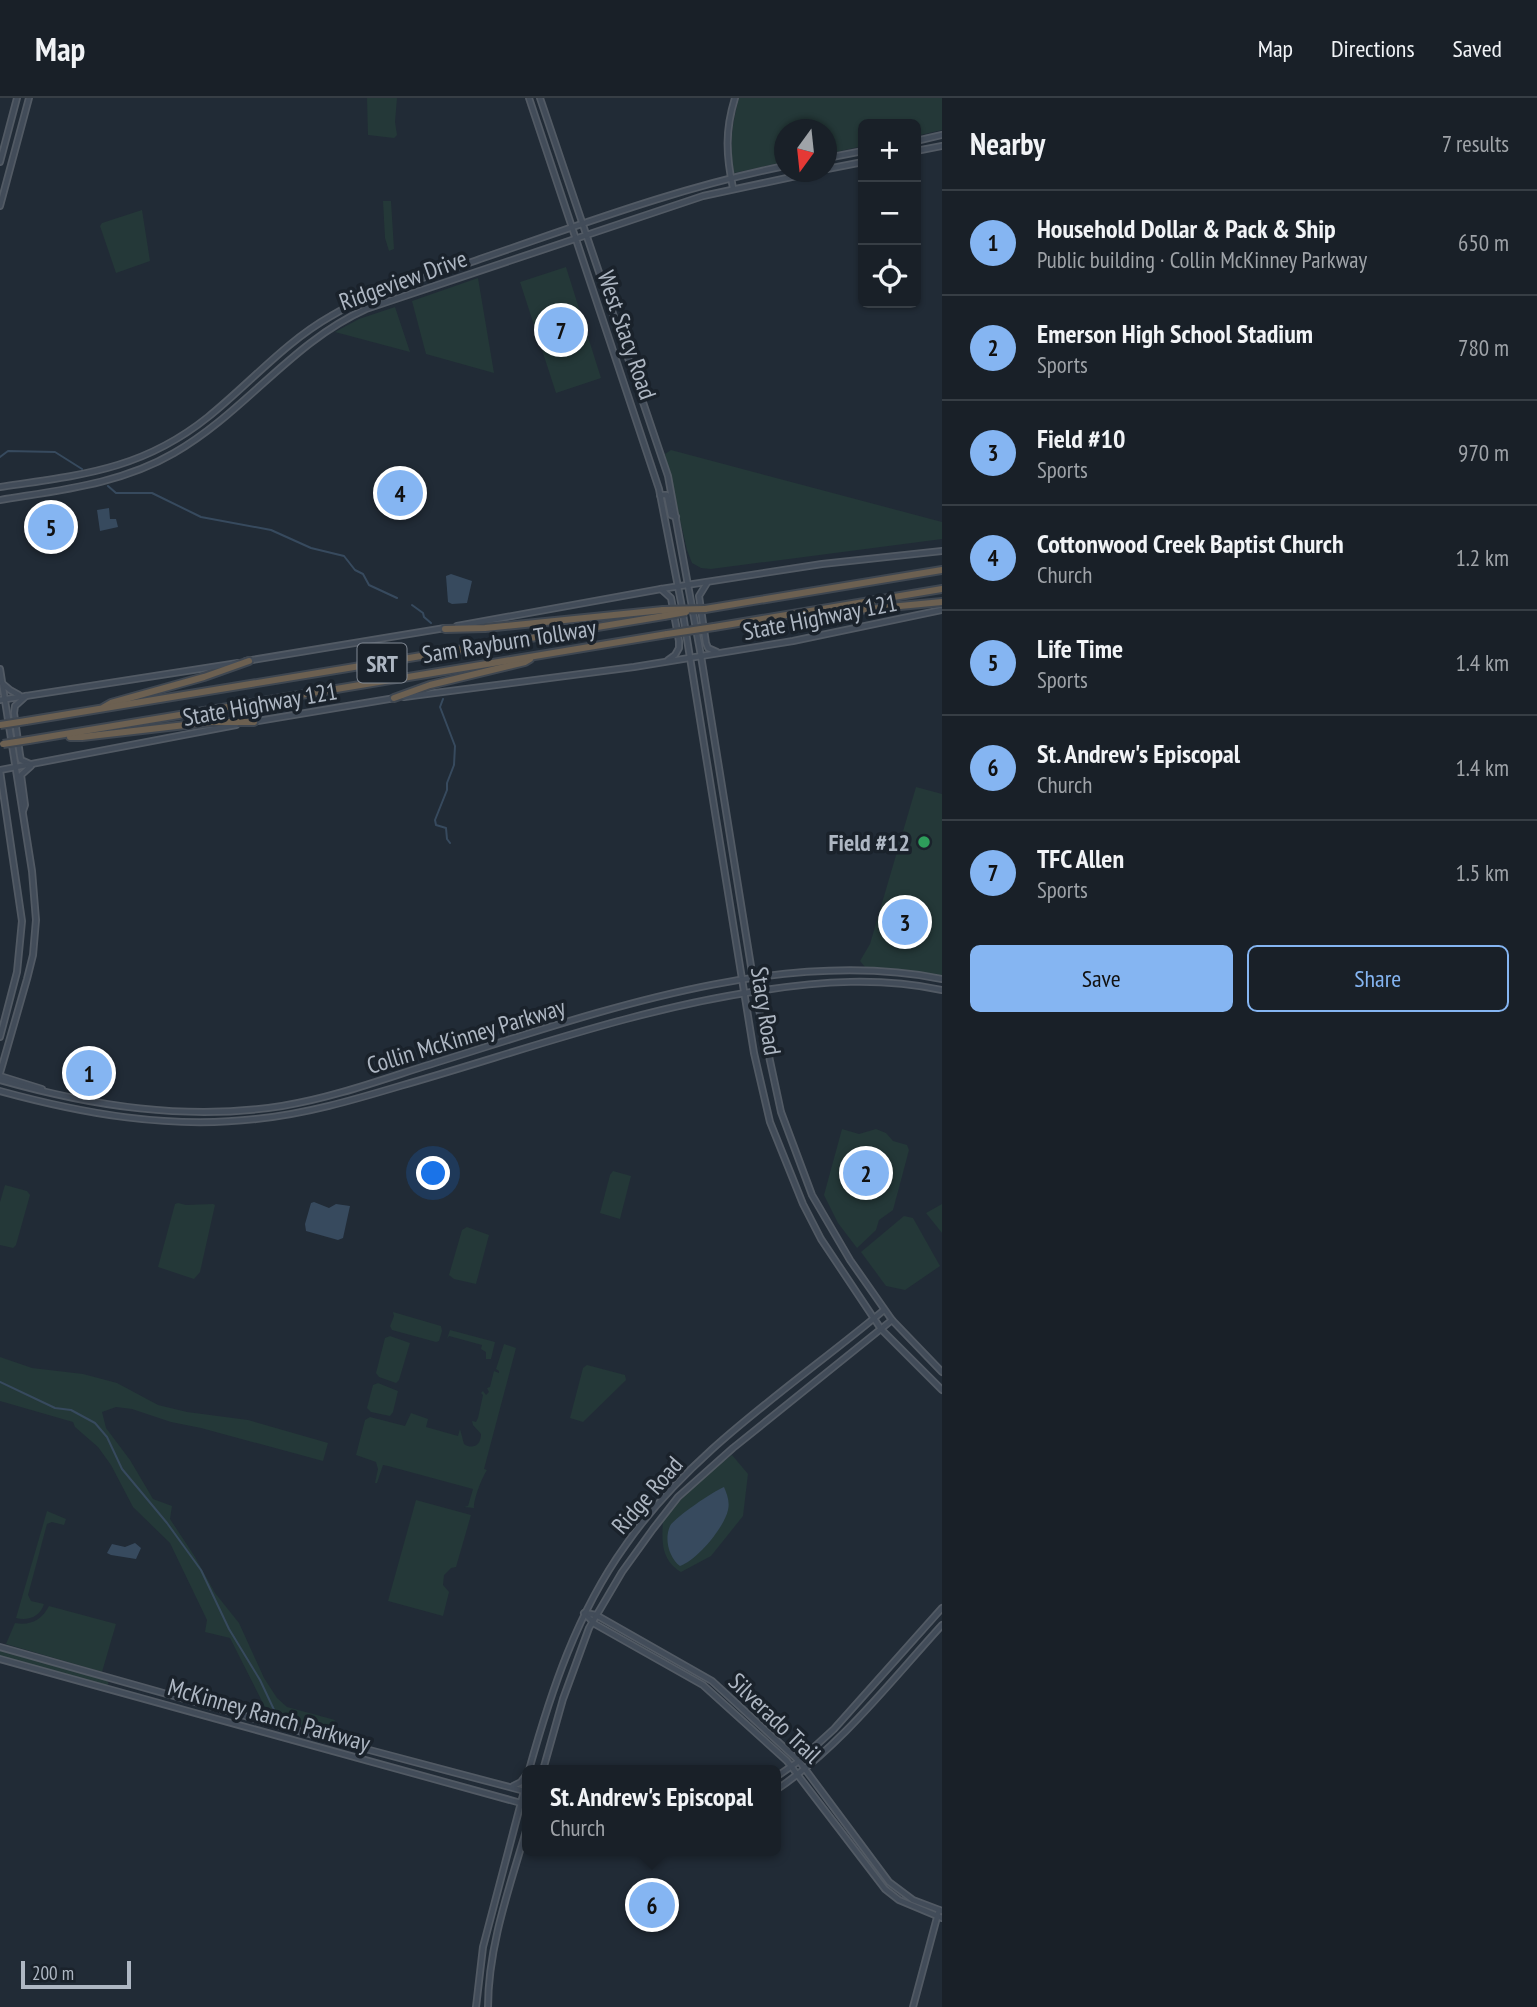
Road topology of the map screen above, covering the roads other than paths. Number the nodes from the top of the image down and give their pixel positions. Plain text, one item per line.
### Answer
1 (17, 98) edge
2 (29, 98) edge
3 (528, 98) edge
4 (540, 98) edge
5 (735, 98) edge
6 (942, 135) edge
7 (921, 140) edge
8 (942, 146) edge
9 (921, 150) edge
10 (858, 152) edge
11 (837, 156) edge
12 (0, 162) edge
13 (858, 163) edge
14 (837, 167) edge
15 (774, 168) edge
16 (731, 177) junction
17 (774, 180) edge
18 (733, 188) junction
19 (0, 206) edge
20 (584, 223) junction
21 (571, 228) junction
22 (587, 234) junction
23 (574, 238) junction
24 (400, 287) junction
25 (402, 296) junction
26 (645, 404) junction
27 (634, 408) junction
28 (145, 456) junction
29 (139, 471) junction
30 (89, 473) junction
31 (92, 485) junction
32 (0, 487) edge
33 (660, 495) junction
34 (0, 499) edge
35 (676, 517) junction
36 (942, 551) edge
37 (942, 567) edge
38 (707, 582) junction
39 (688, 585) junction
40 (678, 586) junction
41 (661, 589) junction
42 (942, 589) edge
43 (942, 602) edge
44 (942, 610) edge
45 (803, 612) junction
46 (663, 613) junction
47 (445, 628) junction
48 (720, 653) junction
49 (534, 656) junction
50 (701, 656) junction
51 (689, 658) junction
52 (248, 661) junction
53 (664, 662) junction
54 (0, 669) edge
55 (2, 682) junction
56 (27, 695) junction
57 (394, 698) junction
58 (2, 699) edge
59 (100, 710) junction
60 (254, 722) junction
61 (0, 725) edge
62 (54, 736) junction
63 (0, 745) edge
64 (34, 764) junction
65 (16, 767) junction
66 (0, 770) edge
67 (23, 812) junction
68 (734, 857) junction
69 (723, 858) junction
70 (754, 979) junction
71 (942, 979) edge
72 (743, 980) junction
73 (942, 990) edge
74 (755, 991) junction
75 (745, 992) junction
76 (0, 1037) edge
77 (0, 1076) edge
78 (0, 1091) edge
79 (818, 1208) junction
80 (808, 1214) junction
81 (884, 1310) junction
82 (874, 1319) junction
83 (892, 1320) junction
84 (881, 1329) junction
85 (942, 1372) edge
86 (942, 1390) edge
87 (725, 1440) junction
88 (733, 1448) junction
89 (672, 1490) junction
90 (678, 1497) junction
91 (942, 1608) edge
92 (584, 1613) junction
93 (596, 1615) junction
94 (593, 1622) junction
95 (928, 1624) junction
96 (942, 1625) edge
97 (936, 1631) junction
98 (0, 1647) edge
99 (0, 1659) edge
100 (677, 1660) junction
101 (673, 1668) junction
102 (866, 1693) junction
103 (861, 1698) junction
104 (872, 1703) junction
105 (737, 1704) junction
106 (732, 1710) junction
107 (799, 1760) junction
108 (530, 1765) edge
109 (544, 1765) edge
110 (792, 1767) junction
111 (806, 1770) junction
112 (781, 1774) edge
113 (798, 1776) junction
114 (522, 1780) edge
115 (509, 1786) junction
116 (781, 1787) edge
117 (522, 1790) edge
118 (522, 1799) edge
119 (520, 1803) junction
120 (522, 1846) edge
121 (866, 1854) junction
122 (861, 1858) junction
123 (940, 1910) edge
124 (939, 1917) edge
125 (476, 2007) edge
126 (488, 2007) edge
127 (913, 2007) edge

1 - 12 main road
2 - 19 main road
3 - 21 main road, West Stacy Road
4 - 20 main road, West Stacy Road
5 - 16 main road
6 - 7 main road
8 - 9 main road
10 - 11 main road
13 - 14 main road
15 - 16 main road, Ridgeview Drive
16 - 18 main road
16 - 20 main road, Ridgeview Drive
17 - 18 main road, Ridgeview Drive
18 - 22 main road, Ridgeview Drive
20 - 21 main road, Ridgeview Drive
20 - 22 main road, West Stacy Road
21 - 23 main road, West Stacy Road
21 - 24 main road, Ridgeview Drive
22 - 23 main road, Ridgeview Drive
22 - 26 main road, West Stacy Road
23 - 25 main road, Ridgeview Drive
23 - 27 main road, West Stacy Road
24 - 25 main road
24 - 28 main road, Ridgeview Drive
25 - 29 main road, Ridgeview Drive
26 - 27 main road
26 - 35 main road, West Stacy Road
27 - 33 main road, West Stacy Road
28 - 29 main road
28 - 30 main road, Ridgeview Drive
29 - 31 main road, Ridgeview Drive
30 - 31 main road
30 - 32 main road, Ridgeview Drive
31 - 34 main road, Ridgeview Drive
33 - 35 main road
33 - 40 main road, West Stacy Road
35 - 39 main road, West Stacy Road
36 - 38 main road, State Highway 121
37 - 46 highway, Sam Rayburn Tollway / SRT, bridge
38 - 39 main road, State Highway 121
38 - 48 main road
39 - 40 main road, State Highway 121
39 - 50 main road, Stacy Road
40 - 41 main road, State Highway 121
40 - 51 main road, Stacy Road
41 - 47 main road, State Highway 121
41 - 53 main road
42 - 45 highway, Sam Rayburn Tollway / SRT
43 - 45 highway
44 - 48 main road, State Highway 121
45 - 49 highway, Sam Rayburn Tollway / SRT, bridge
46 - 47 highway
46 - 59 highway, Sam Rayburn Tollway / SRT
47 - 52 main road, State Highway 121
48 - 50 main road, State Highway 121
49 - 57 highway
49 - 62 highway, Sam Rayburn Tollway / SRT
50 - 51 main road, State Highway 121
50 - 68 main road, Stacy Road
51 - 53 main road, State Highway 121
51 - 69 main road, Stacy Road
52 - 56 main road, State Highway 121
52 - 59 highway
53 - 57 main road, State Highway 121
54 - 55 main road
55 - 56 main road
55 - 58 main road
56 - 58 main road, State Highway 121
56 - 64 main road
57 - 60 main road, State Highway 121
58 - 65 main road
59 - 61 highway, Sam Rayburn Tollway / SRT, bridge
60 - 62 highway
60 - 64 main road, State Highway 121
62 - 63 highway, Sam Rayburn Tollway / SRT, bridge
64 - 65 main road, State Highway 121
64 - 67 main road
65 - 66 main road, State Highway 121
65 - 67 main road
66 - 76 main road
67 - 77 main road
68 - 69 main road
68 - 70 main road, Stacy Road
69 - 72 main road, Stacy Road
70 - 71 main road, Collin McKinney Parkway
70 - 72 main road, Collin McKinney Parkway
70 - 74 main road, Stacy Road
72 - 75 main road, Stacy Road
72 - 77 main road, Collin McKinney Parkway
73 - 74 main road, Collin McKinney Parkway
74 - 75 main road, Collin McKinney Parkway
74 - 79 main road, Stacy Road
75 - 78 main road, Collin McKinney Parkway
75 - 80 main road, Stacy Road
79 - 80 main road
79 - 81 main road, Stacy Road
80 - 82 main road, Stacy Road
81 - 82 main road, Ridge Road
81 - 83 main road, Stacy Road
82 - 84 main road, Stacy Road
82 - 87 main road, Ridge Road
83 - 84 main road, Ridge Road
83 - 85 main road, Stacy Road
84 - 86 main road, Stacy Road
84 - 88 main road, Ridge Road
87 - 88 main road
87 - 89 main road, Ridge Road
88 - 90 main road, Ridge Road
89 - 90 main road
89 - 92 main road, Ridge Road
90 - 93 main road, Ridge Road
91 - 95 main road
92 - 93 main road, Silverado Trail
92 - 94 main road, Silverado Trail
92 - 108 main road, Ridge Road
93 - 94 main road, Ridge Road
93 - 100 main road, Silverado Trail
94 - 101 main road, Silverado Trail
94 - 109 main road, Ridge Road
95 - 97 main road
95 - 102 main road
96 - 97 main road
97 - 104 main road
98 - 115 main road, McKinney Ranch Parkway
99 - 119 main road, McKinney Ranch Parkway
100 - 101 main road
100 - 105 main road, Silverado Trail
101 - 106 main road, Silverado Trail
102 - 103 main road
102 - 104 main road
103 - 104 main road
103 - 107 main road
104 - 111 main road
105 - 106 main road
105 - 107 main road, Silverado Trail
106 - 110 main road, Silverado Trail
107 - 110 main road
107 - 111 main road, Silverado Trail
110 - 112 main road
110 - 113 main road, Silverado Trail
111 - 113 main road
111 - 121 main road, Silverado Trail
113 - 116 main road
113 - 122 main road, Silverado Trail
114 - 115 main road
115 - 117 main road, McKinney Ranch Parkway
118 - 119 main road, Ridge Road
119 - 125 main road, Ridge Road
120 - 126 main road
121 - 122 main road
121 - 123 main road, Silverado Trail
122 - 124 main road, Silverado Trail
123 - 124 main road
124 - 127 main road

